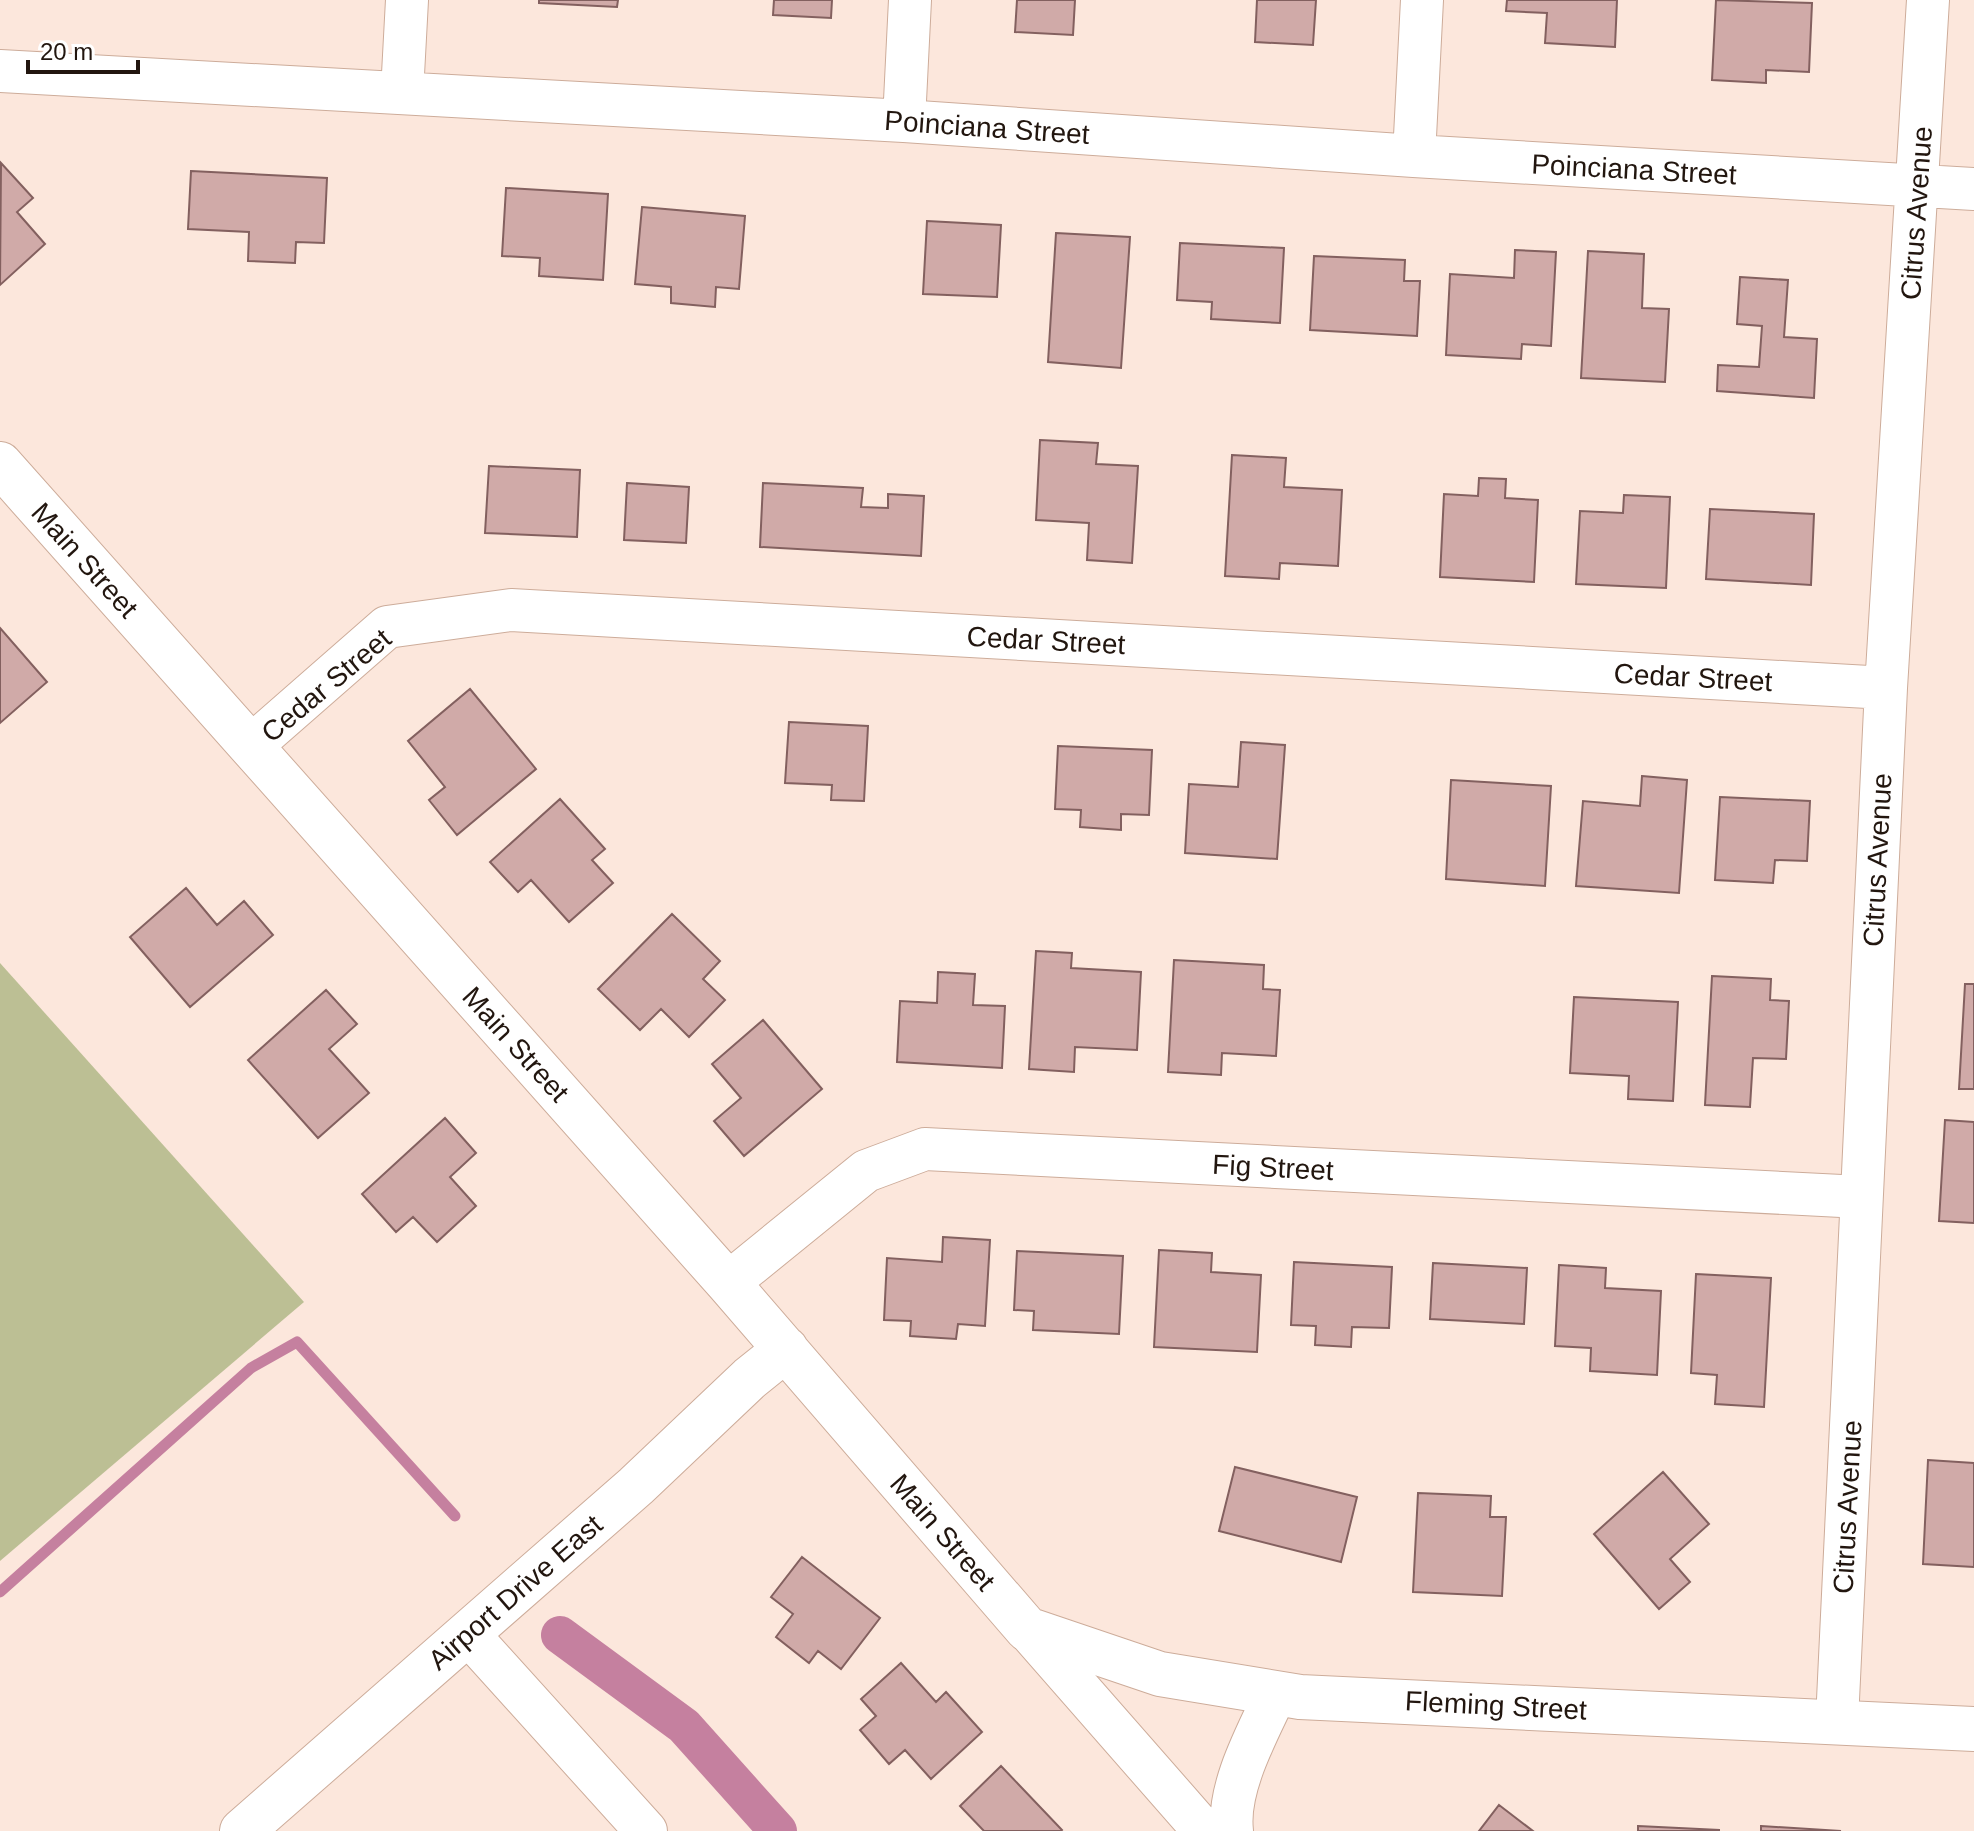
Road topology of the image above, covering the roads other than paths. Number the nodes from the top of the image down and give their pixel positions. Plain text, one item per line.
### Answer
1 (407, 0) edge
2 (910, 0) edge
3 (1422, 0) edge
4 (1928, 0) edge
5 (0, 71) edge
6 (402, 93) junction
7 (904, 121) junction
8 (1414, 156) junction
9 (1917, 186) junction
10 (1974, 189) edge
11 (0, 464) edge
12 (1886, 688) junction
13 (251, 746) junction
14 (1861, 1197) junction
15 (728, 1283) junction
16 (786, 1349) junction
17 (1027, 1629) junction
18 (468, 1634) junction
19 (1276, 1693) junction
20 (1837, 1721) junction
21 (1974, 1729) edge
22 (242, 1831) edge
23 (646, 1831) edge
24 (1204, 1831) edge
25 (1232, 1831) edge

1 - 6 street
2 - 7 street
3 - 8 street
4 - 9 street, Citrus Avenue
5 - 6 street, Poinciana Street
6 - 7 street, Poinciana Street
7 - 8 street, Poinciana Street
8 - 9 street, Poinciana Street
9 - 10 street, Poinciana Street
9 - 12 street, Citrus Avenue
11 - 13 street, Main Street
12 - 13 street, Cedar Street
12 - 14 street, Citrus Avenue
13 - 15 street, Main Street
14 - 15 street, Fig Street
14 - 20 street, Citrus Avenue
15 - 16 street, Main Street
16 - 17 street, Main Street
16 - 18 street, Airport Drive East
17 - 19 street, Fleming Street
17 - 24 street
18 - 22 street, Airport Drive East
18 - 23 street
19 - 20 street, Fleming Street
19 - 25 street
20 - 21 street, Fleming Street

